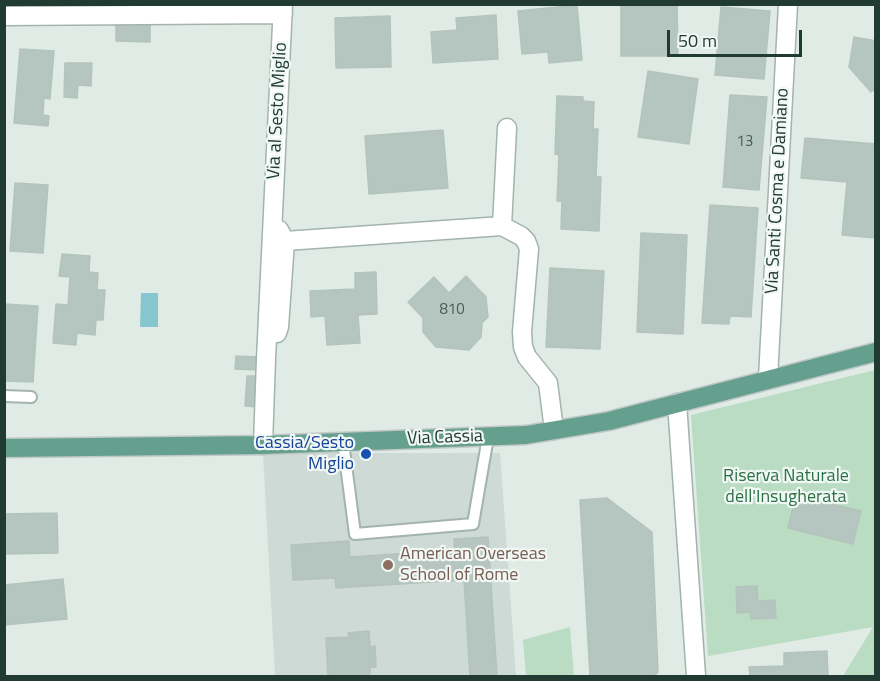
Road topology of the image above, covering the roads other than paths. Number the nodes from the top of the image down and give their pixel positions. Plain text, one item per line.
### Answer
1 (788, 4) edge
2 (171, 9) edge
3 (283, 9) edge
4 (103, 10) edge
5 (4, 16) edge
6 (507, 128) dead end
7 (272, 218) junction
8 (502, 226) junction
9 (285, 241) junction
10 (876, 352) edge
11 (266, 359) junction
12 (768, 378) junction
13 (4, 396) edge
14 (31, 397) dead end
15 (677, 403) junction
16 (554, 430) junction
17 (488, 437) junction
18 (343, 442) junction
19 (263, 445) junction
20 (4, 448) edge
21 (696, 676) edge

1 - 12 street, Via Santi Cosma e Damiano
2 - 3 street
2 - 4 street
3 - 7 street, Via al Sesto Miglio
4 - 5 street
6 - 8 street
7 - 9 street
7 - 11 street, Via al Sesto Miglio
8 - 9 street
8 - 16 street
9 - 11 street, Via al Sesto Miglio
10 - 12 main road, Via Cassia
11 - 19 street, Via al Sesto Miglio
12 - 15 main road, Via Cassia
13 - 14 lane
15 - 16 main road, Via Cassia
15 - 21 street
16 - 17 main road, Via Cassia
17 - 18 main road, Via Cassia
17 - 18 lane
18 - 19 main road, Via Cassia
19 - 20 main road, Via Cassia

